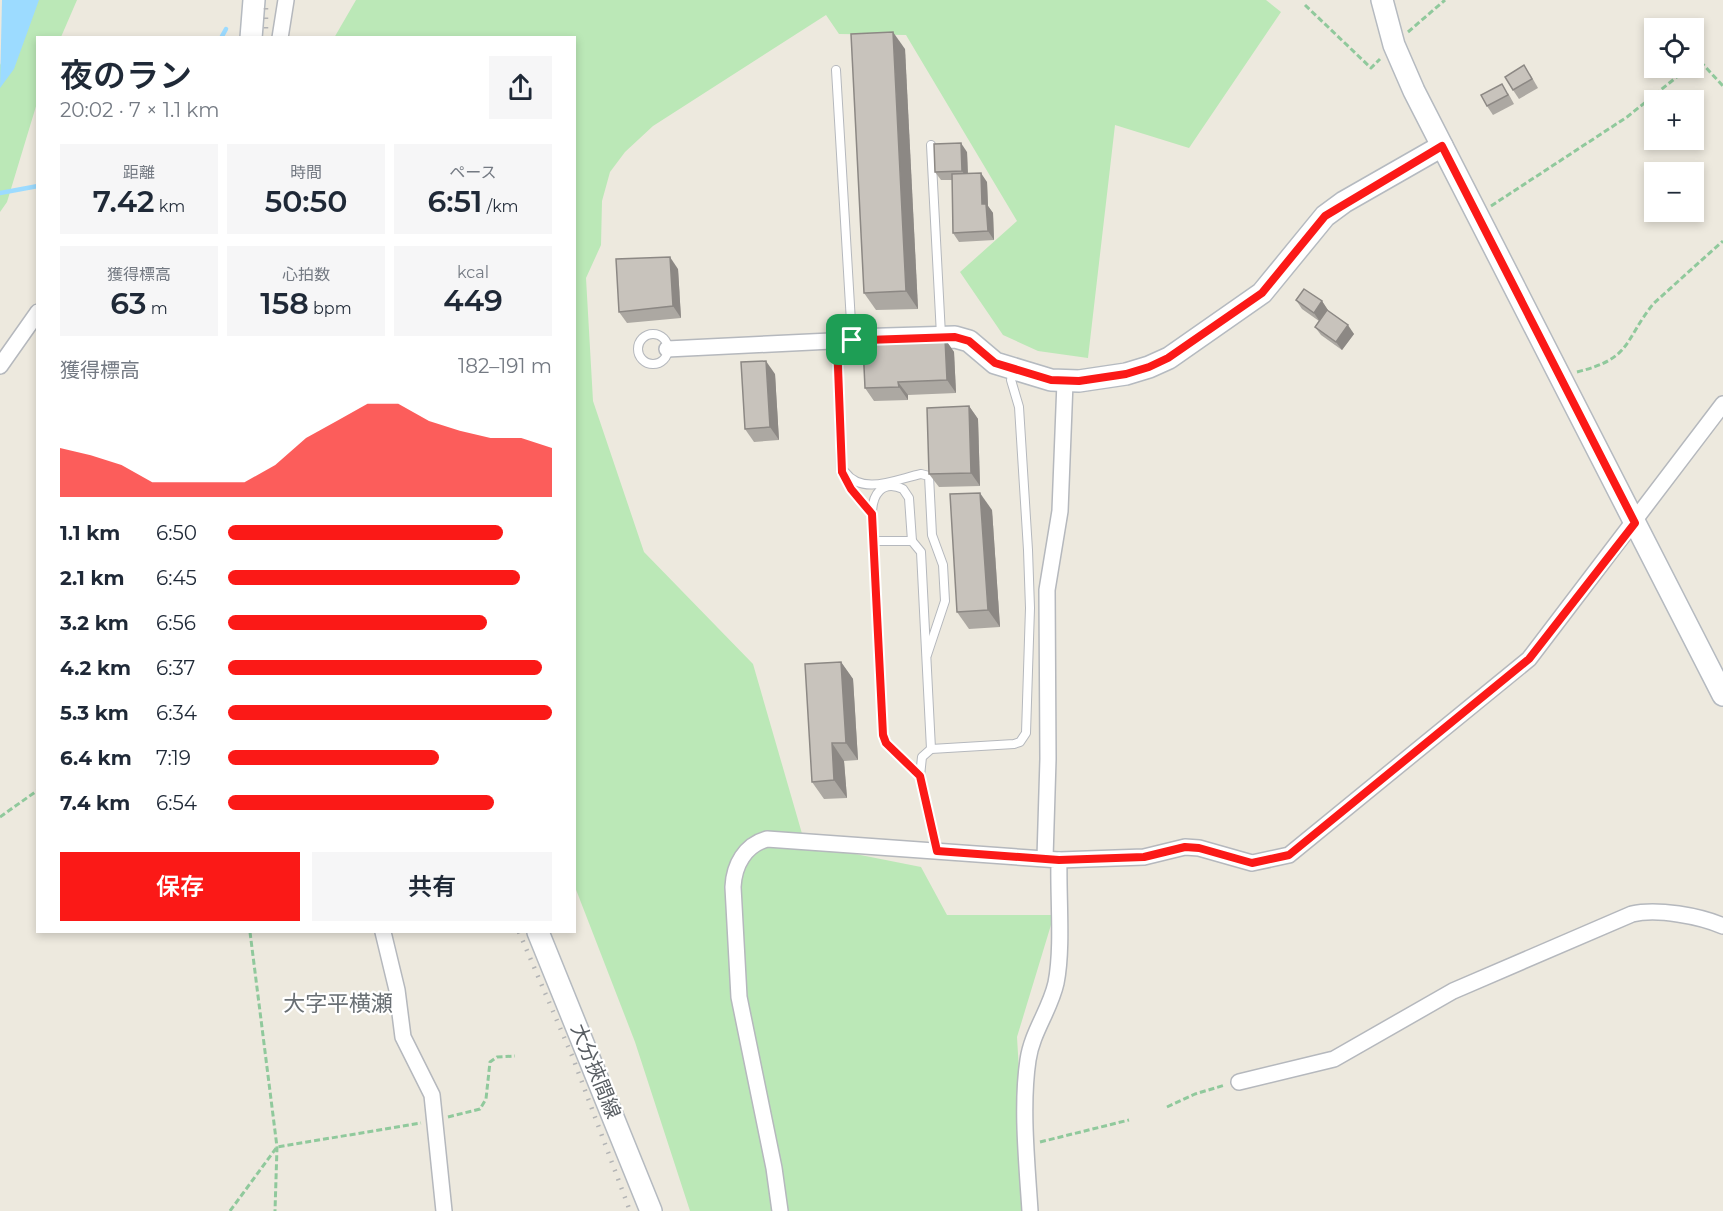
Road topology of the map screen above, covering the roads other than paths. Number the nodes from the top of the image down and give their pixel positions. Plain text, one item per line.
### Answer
1 (254, 0) edge
2 (286, 0) edge
3 (1382, 0) edge
4 (251, 36) edge
5 (280, 36) edge
6 (836, 70) dead end
7 (931, 145) dead end
8 (1442, 146) junction
9 (36, 315) edge
10 (941, 336) junction
11 (845, 341) junction
12 (667, 349) dead end
13 (0, 366) edge
14 (1013, 369) junction
15 (1065, 382) junction
16 (1723, 404) edge
17 (841, 466) junction
18 (872, 514) junction
19 (1635, 523) junction
20 (874, 541) junction
21 (912, 541) junction
22 (927, 655) junction
23 (1723, 695) edge
24 (931, 749) junction
25 (920, 776) junction
26 (937, 851) junction
27 (1052, 859) junction
28 (1723, 926) edge
29 (383, 933) edge
30 (538, 933) edge
31 (1239, 1082) road end
32 (444, 1211) edge
33 (651, 1211) edge
34 (780, 1211) edge
35 (1030, 1211) edge

1 - 4 street
2 - 5 street
3 - 8 street
6 - 11 lane
7 - 10 lane
8 - 15 street
8 - 19 street
9 - 13 street
10 - 11 street
10 - 14 street
11 - 12 street
11 - 17 lane
14 - 15 street
14 - 24 lane
15 - 27 street
16 - 19 street
17 - 18 lane
17 - 22 lane
18 - 20 lane
18 - 21 lane
19 - 23 street
19 - 27 street
20 - 21 lane
20 - 25 lane
21 - 22 lane
22 - 24 lane
24 - 25 lane
25 - 26 lane
26 - 27 street
26 - 34 street
27 - 35 street
28 - 31 street
29 - 32 street
30 - 33 street, 大分挾間線

